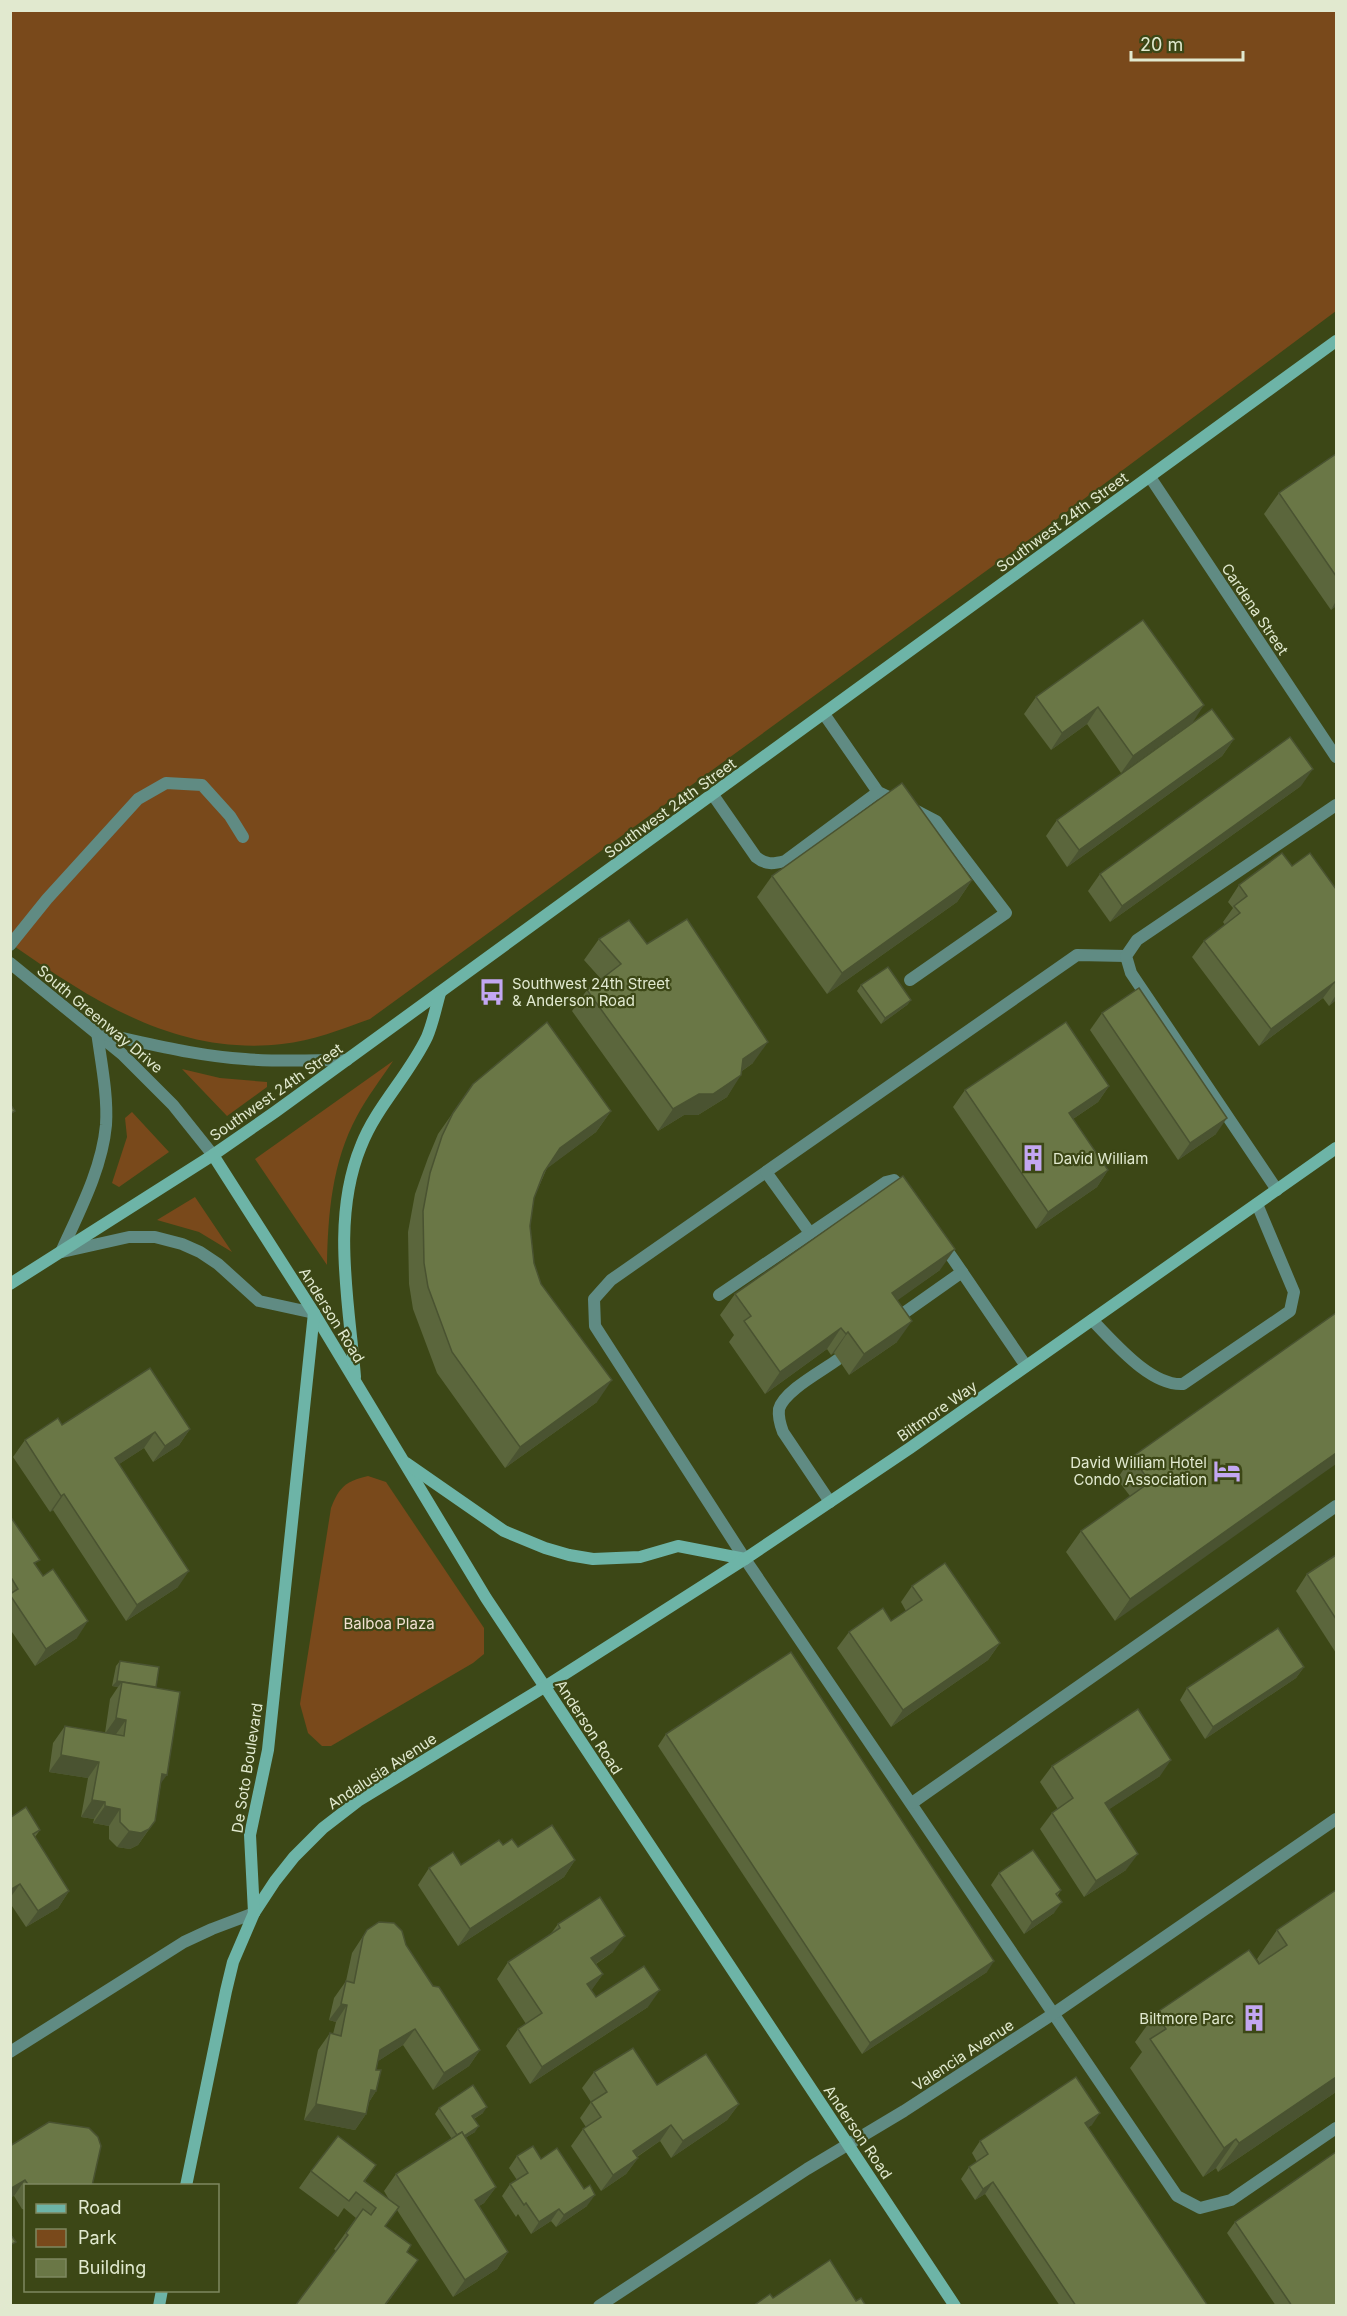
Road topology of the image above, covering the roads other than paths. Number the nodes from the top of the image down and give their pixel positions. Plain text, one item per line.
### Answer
1 (1336, 341) edge
2 (1150, 477) junction
3 (824, 714) junction
4 (1336, 758) edge
5 (878, 792) junction
6 (713, 795) junction
7 (1336, 805) edge
8 (243, 837) dead end
9 (10, 945) edge
10 (1126, 956) junction
11 (10, 963) edge
12 (910, 980) dead end
13 (440, 993) junction
14 (97, 1032) junction
15 (347, 1060) junction
16 (1336, 1148) edge
17 (213, 1155) junction
18 (766, 1172) junction
19 (1277, 1190) junction
20 (1257, 1204) junction
21 (915, 1205) edge
22 (810, 1233) junction
23 (935, 1233) edge
24 (61, 1252) junction
25 (962, 1272) junction
26 (10, 1284) edge
27 (719, 1295) dead end
28 (314, 1313) junction
29 (1092, 1320) junction
30 (885, 1326) edge
31 (837, 1360) edge
32 (1026, 1366) junction
33 (355, 1382) junction
34 (402, 1460) junction
35 (830, 1502) junction
36 (1336, 1506) edge
37 (745, 1559) junction
38 (546, 1686) junction
39 (912, 1803) junction
40 (1336, 1820) edge
41 (254, 1913) junction
42 (1053, 2014) junction
43 (10, 2052) edge
44 (1336, 2128) edge
45 (848, 2145) junction
46 (186, 2184) edge
47 (599, 2306) edge
48 (955, 2306) edge

1 - 2 street, Southwest 24th Street
2 - 3 street, Southwest 24th Street
2 - 4 street, Cardena Street
3 - 5 street
3 - 6 street, Southwest 24th Street
5 - 6 street
5 - 12 street
6 - 13 street, Southwest 24th Street
7 - 10 street
8 - 9 street
10 - 18 street
10 - 19 street
11 - 14 street, South Greenway Drive
13 - 15 street, Southwest 24th Street
13 - 33 street
14 - 15 street
14 - 17 street, South Greenway Drive
14 - 24 street
15 - 17 street, Southwest 24th Street
16 - 19 street, Biltmore Way
17 - 24 street, Southwest 24th Street
17 - 28 street, Anderson Road
18 - 22 street
18 - 37 street
19 - 20 street, Biltmore Way
20 - 29 street, Biltmore Way
20 - 29 street
21 - 22 street
22 - 27 street
23 - 25 street
24 - 26 street, Southwest 24th Street
24 - 28 street
25 - 30 street
25 - 32 street
28 - 33 street, Anderson Road
28 - 41 street, De Soto Boulevard
29 - 32 street, Biltmore Way
31 - 35 street
32 - 35 street, Biltmore Way
33 - 34 street, Anderson Road
34 - 37 street
34 - 38 street, Anderson Road
35 - 37 street, Biltmore Way
36 - 39 street
37 - 38 street, Biltmore Way
37 - 39 street
38 - 41 street, Andalusia Avenue
38 - 45 street, Anderson Road
39 - 42 street
40 - 42 street, Valencia Avenue
41 - 43 street
41 - 46 street, De Soto Boulevard
42 - 44 street
42 - 45 street, Valencia Avenue
45 - 47 street, Valencia Avenue
45 - 48 street, Anderson Road

